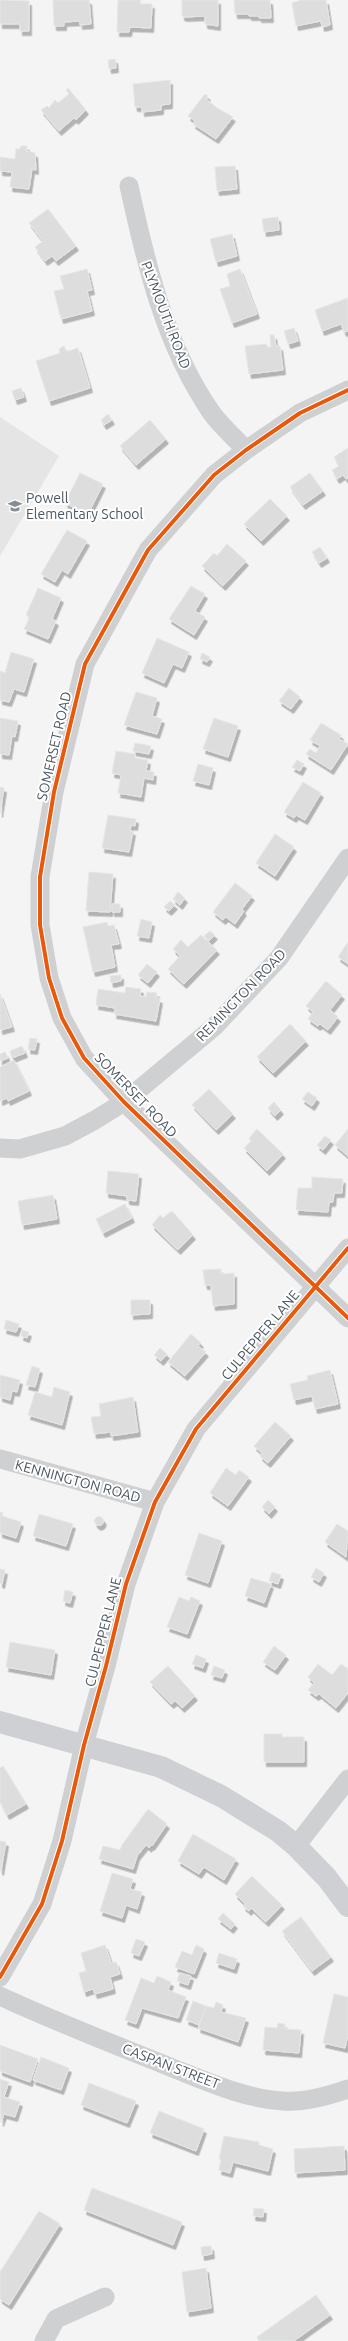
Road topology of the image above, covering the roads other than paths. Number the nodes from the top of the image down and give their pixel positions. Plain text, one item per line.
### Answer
1 (129, 186) dead end
2 (348, 390) edge
3 (246, 450) junction
4 (348, 858) edge
5 (124, 1102) junction
6 (0, 1148) edge
7 (348, 1248) edge
8 (315, 1287) junction
9 (348, 1318) edge
10 (0, 1459) edge
11 (155, 1502) junction
12 (0, 1722) edge
13 (84, 1746) junction
14 (348, 1779) edge
15 (296, 1846) junction
16 (348, 1906) edge
17 (0, 1977) edge
18 (0, 1996) edge
19 (348, 2089) edge
20 (105, 2297) dead end
21 (44, 2341) edge

1 - 3 street, PLYMOUTH ROAD
2 - 3 street, SOMERSET ROAD
3 - 5 street, SOMERSET ROAD
4 - 5 street, REMINGTON ROAD
5 - 6 street, REMINGTON ROAD
5 - 8 street, SOMERSET ROAD
7 - 8 street, CULPEPPER LANE
8 - 9 street, SOMERSET ROAD
8 - 11 street, CULPEPPER LANE
10 - 11 street, KENNINGTON ROAD
11 - 13 street, CULPEPPER LANE
12 - 13 street
13 - 15 street
13 - 17 street, CULPEPPER LANE
14 - 15 street
15 - 16 street
18 - 19 street, CASPAN STREET
20 - 21 street

